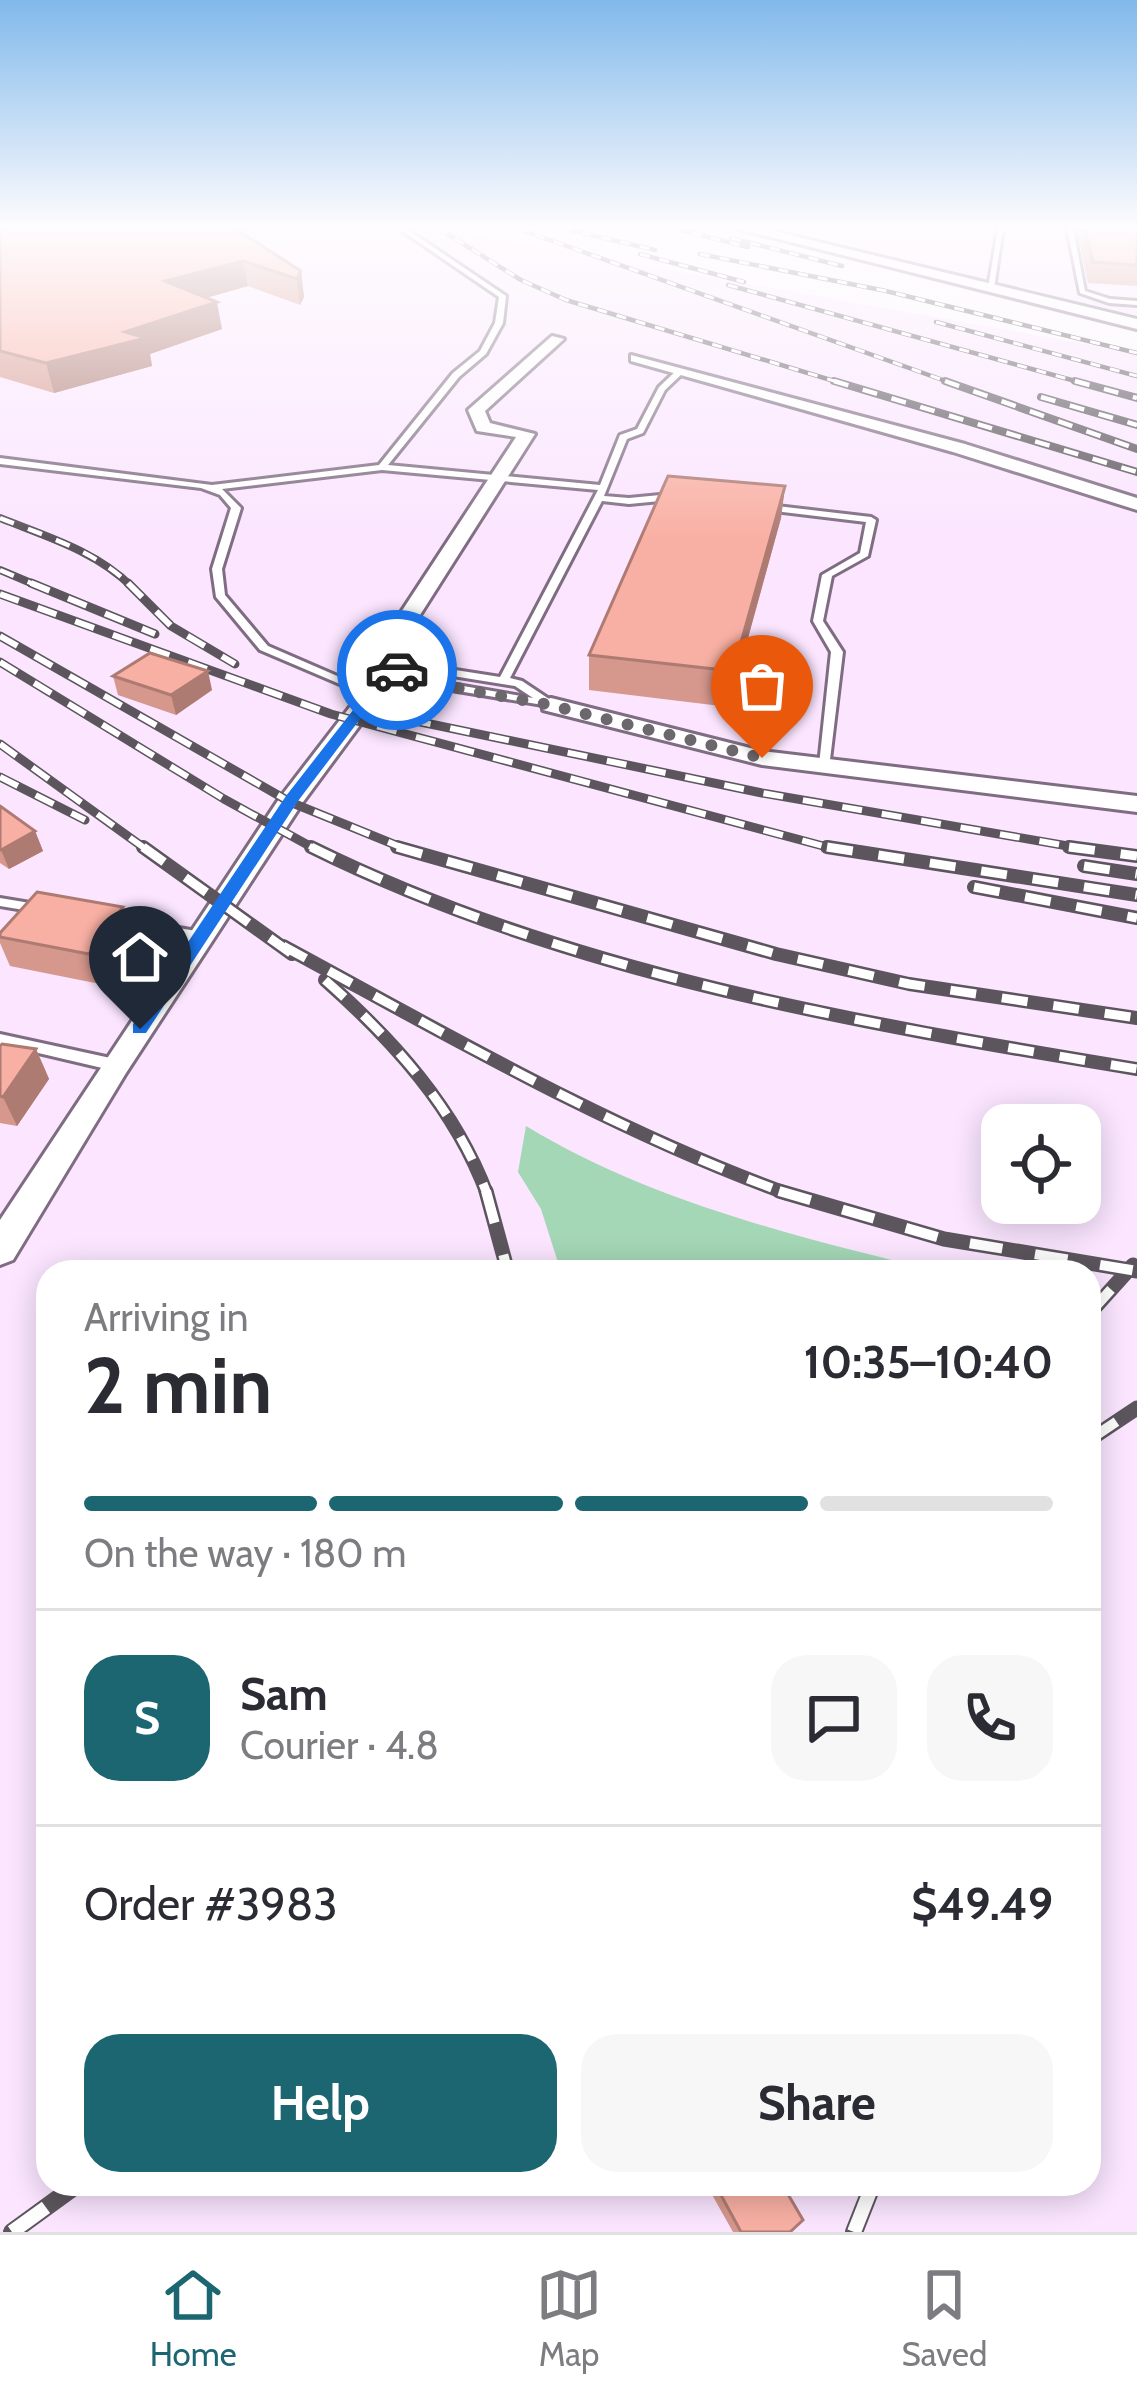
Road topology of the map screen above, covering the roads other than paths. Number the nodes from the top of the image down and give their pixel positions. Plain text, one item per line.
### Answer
1 (494, 332) edge
2 (557, 339) dead end
3 (636, 358) dead end
4 (681, 371) junction
5 (0, 461) edge
6 (382, 467) junction
7 (496, 481) junction
8 (212, 488) junction
9 (601, 493) junction
10 (686, 496) edge
11 (743, 502) edge
12 (1137, 504) edge
13 (379, 661) junction
14 (503, 681) junction
15 (361, 690) junction
16 (550, 705) junction
17 (825, 765) junction
18 (1137, 804) edge
19 (0, 902) edge
20 (68, 914) edge
21 (90, 918) edge
22 (202, 937) junction
23 (0, 1039) edge
24 (116, 1065) junction
25 (0, 1250) edge

1 - 6 lane
2 - 7 street
3 - 4 street
4 - 9 lane
4 - 12 street
5 - 8 lane
6 - 7 lane
6 - 8 lane
7 - 9 lane
7 - 13 street
8 - 15 lane
9 - 10 lane
9 - 14 lane
11 - 17 lane
13 - 14 lane
13 - 15 street
13 - 16 lane
14 - 16 lane
15 - 22 street
16 - 17 street
17 - 18 street
19 - 20 lane
21 - 22 lane
22 - 24 street
23 - 24 lane
24 - 25 street

